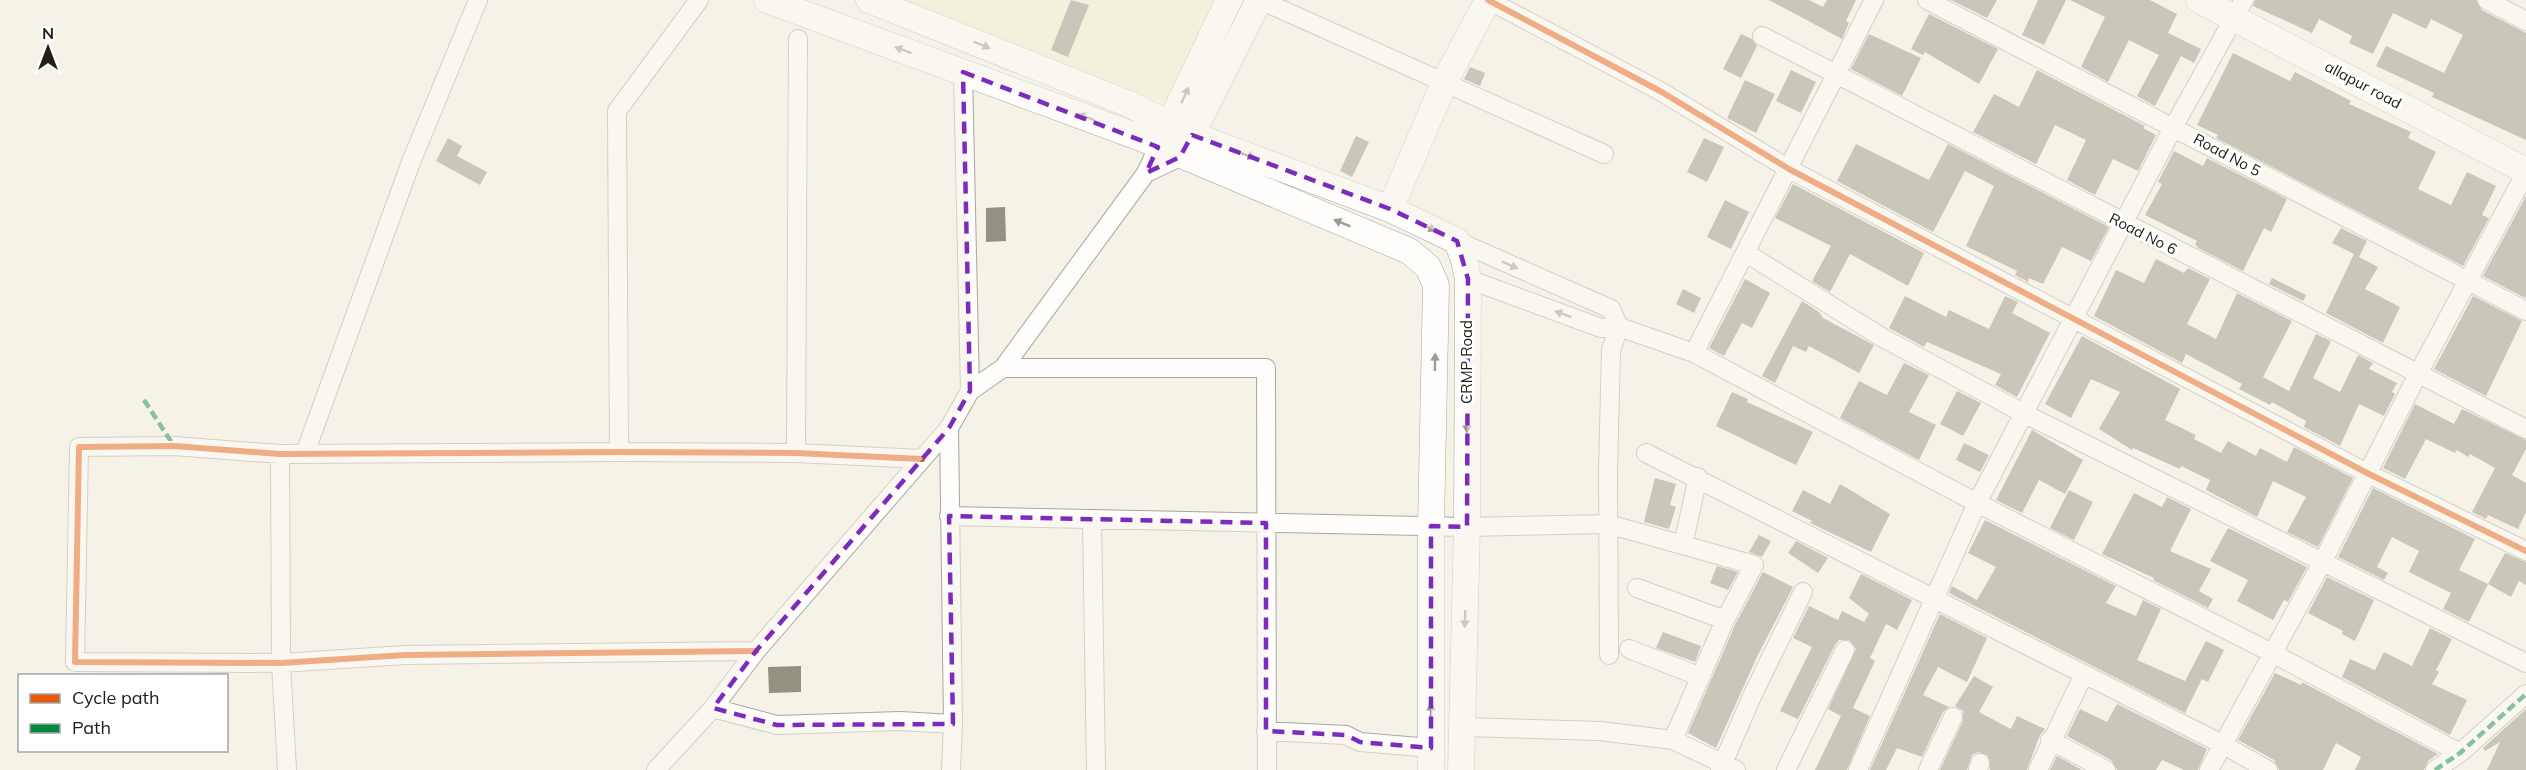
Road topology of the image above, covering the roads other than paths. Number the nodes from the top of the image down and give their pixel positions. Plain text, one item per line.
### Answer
1 (478, 0) edge
2 (699, 0) edge
3 (767, 0) edge
4 (869, 0) edge
5 (1229, 0) edge
6 (1260, 0) edge
7 (1488, 0) edge
8 (1874, 0) edge
9 (1927, 0) edge
10 (2199, 0) edge
11 (2487, 0) edge
12 (2239, 9) edge
13 (2526, 21) edge
14 (1762, 36) dead end
15 (798, 39) dead end
16 (963, 72) junction
17 (1837, 75) junction
18 (1445, 81) junction
19 (2174, 126) junction
20 (1175, 140) junction
21 (1604, 154) dead end
22 (1790, 169) junction
23 (2526, 171) edge
24 (1146, 173) junction
25 (1390, 209) junction
26 (2123, 224) junction
27 (1457, 242) junction
28 (1746, 253) junction
29 (1468, 279) junction
30 (2467, 281) junction
31 (2526, 311) edge
32 (2073, 318) junction
33 (1619, 327) junction
34 (1694, 353) junction
35 (1003, 368) junction
36 (2418, 374) junction
37 (970, 391) junction
38 (2025, 414) junction
39 (949, 428) junction
40 (2526, 429) edge
41 (620, 452) junction
42 (305, 453) junction
43 (796, 453) junction
44 (1646, 453) dead end
45 (280, 454) junction
46 (922, 459) junction
47 (2369, 474) junction
48 (1698, 477) junction
49 (1977, 503) junction
50 (949, 516) junction
51 (1092, 520) junction
52 (1266, 523) junction
53 (1608, 524) junction
54 (1431, 526) junction
55 (1467, 527) junction
56 (1683, 545) junction
57 (2526, 551) edge
58 (2324, 561) junction
59 (1637, 588) dead end
60 (1803, 592) dead end
61 (1933, 600) junction
62 (1725, 621) junction
63 (1629, 649) dead end
64 (1845, 650) dead end
65 (756, 651) junction
66 (2272, 653) junction
67 (1609, 656) dead end
68 (281, 663) junction
69 (2526, 663) edge
70 (2084, 674) junction
71 (1701, 677) junction
72 (2523, 704) edge
73 (713, 708) junction
74 (1953, 717) dead end
75 (953, 724) junction
76 (1463, 727) junction
77 (1266, 731) junction
78 (1673, 740) junction
79 (2050, 740) junction
80 (2222, 744) junction
81 (2460, 753) junction
82 (1431, 759) edge
83 (1726, 768) edge
84 (287, 770) edge
85 (656, 770) edge
86 (951, 770) edge
87 (1096, 770) edge
88 (1267, 770) edge
89 (1461, 770) edge
90 (1786, 770) edge
91 (1858, 770) edge
92 (1928, 770) edge
93 (2038, 770) edge
94 (2106, 770) edge
95 (2209, 770) edge
96 (2268, 770) edge
97 (2435, 770) edge

1 - 42 street
2 - 41 street
16 -> 3 main road
4 -> 20 main road
20 -> 5 main road
6 - 18 street
6 - 20 main road
7 - 18 main road
7 - 22 street
8 - 17 street
9 - 19 street, Road No 5
10 - 12 main road, allapur road
11 - 13 street
12 - 19 street
12 - 23 main road, allapur road
14 - 17 street, Road No 6
15 - 43 street
20 -> 16 main road
16 - 37 street
17 - 22 street
17 - 26 street, Road No 6
18 - 21 street
18 - 25 main road
19 - 26 street
19 - 30 street, Road No 5
20 - 24 street
20 - 24 street
20 -> 25 main road
54 -> 20 main road, CRMP Road
22 - 28 street
22 - 32 street
23 - 30 street
24 - 35 street
25 -> 27 main road
26 - 32 street
26 - 36 street, Road No 6
27 - 29 main road, CRMP Road
27 -> 33 street
28 - 34 street
28 - 38 street
33 -> 29 street
29 -> 55 main road, CRMP Road
30 - 31 street, Road No 5
30 - 36 street
32 - 38 street
32 - 47 street
33 - 34 street
33 - 53 street
34 - 49 street
35 - 37 street
35 - 52 street
36 - 40 street, Road No 6
36 - 47 street
37 - 39 street
38 - 49 street
38 - 58 street
39 - 46 street
39 - 50 street
41 - 42 street
41 - 43 street
42 - 45 street
43 - 46 street
44 - 48 street
45 - 68 street
45 - 68 street
46 - 65 street
47 - 57 street
47 - 58 street
48 - 56 street
48 - 61 street
49 - 61 street
49 - 66 street
50 - 51 street
50 - 75 street
51 - 52 street
51 - 87 street
52 - 54 street
52 - 77 street
53 - 55 street
53 - 56 street
53 - 67 street
54 - 55 street
82 -> 54 main road, CRMP Road
55 -> 76 main road, CRMP Road
56 - 62 street
58 - 66 street
58 - 69 street
59 - 62 street
60 - 83 street
61 - 70 street
61 - 91 street
62 - 71 street
63 - 71 street
64 - 90 street
65 - 68 street
65 - 73 street
66 - 80 street
66 - 81 street
68 - 84 street
70 - 79 street
70 - 80 street
71 - 78 street
72 - 81 street
73 - 75 street
73 - 85 street
74 - 92 street
75 - 86 street
76 - 78 street
76 - 89 main road, CRMP Road
77 - 82 street
77 - 88 street
78 - 83 street
79 - 93 street
79 - 94 street
80 - 95 street
80 - 96 street
81 - 97 street

